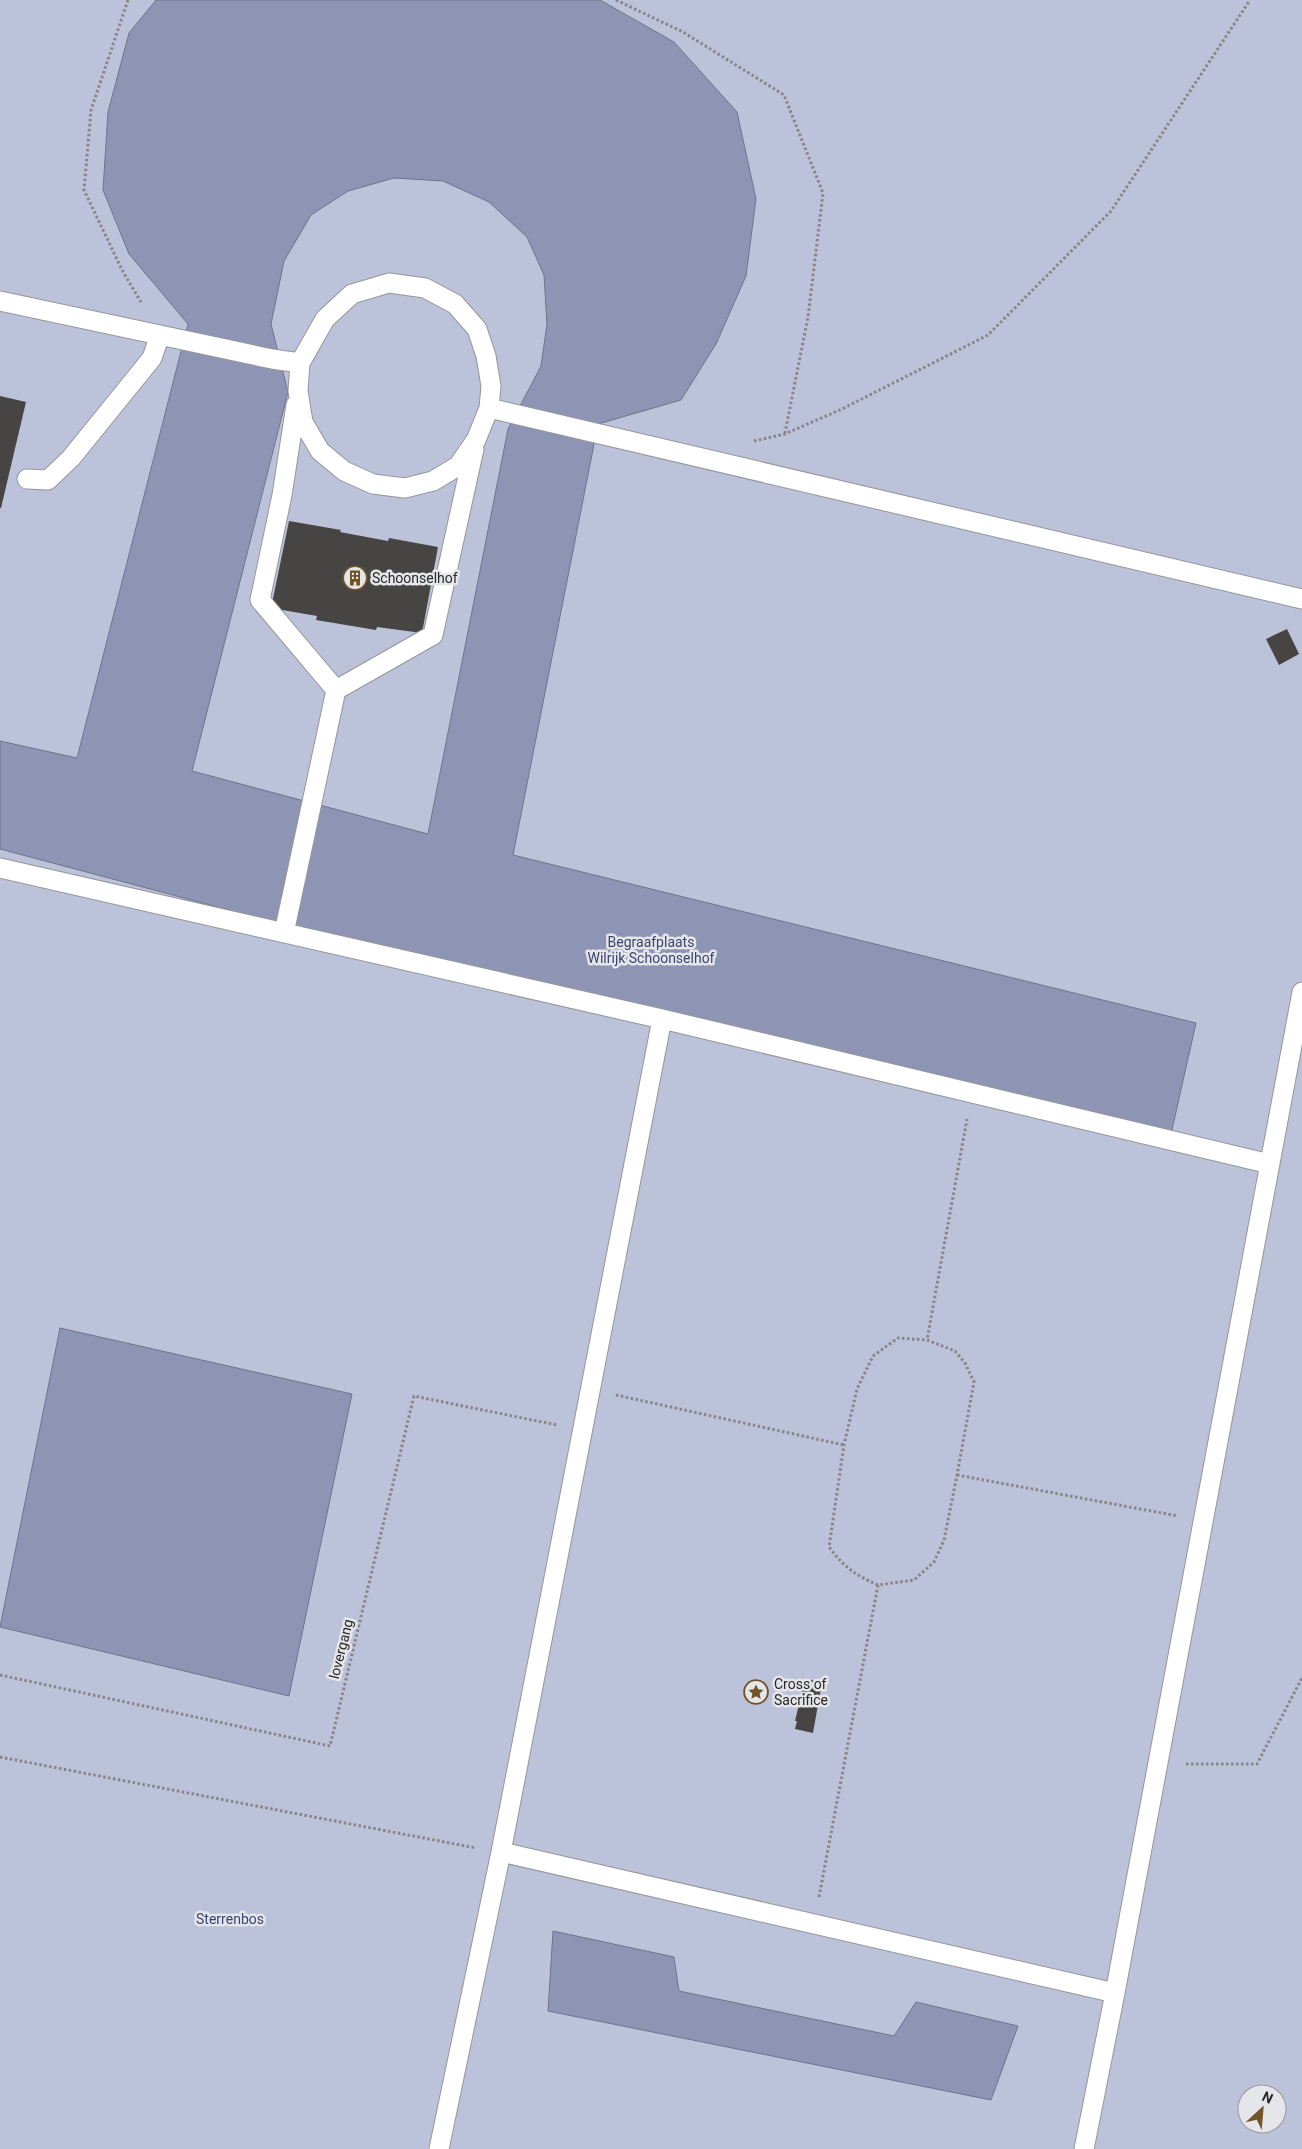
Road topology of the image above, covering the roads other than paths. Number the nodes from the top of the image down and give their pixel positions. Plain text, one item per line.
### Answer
1 (0, 301) edge
2 (160, 335) junction
3 (300, 363) junction
4 (298, 391) junction
5 (489, 408) junction
6 (476, 440) junction
7 (27, 479) dead end
8 (1302, 599) edge
9 (336, 690) junction
10 (0, 868) edge
11 (284, 933) junction
12 (1302, 992) edge
13 (662, 1019) junction
14 (1297, 1044) edge
15 (1270, 1164) junction
16 (501, 1852) junction
17 (1116, 1993) junction
18 (439, 2149) edge
19 (1084, 2149) edge

1 - 2 lane
2 - 3 lane
2 - 7 lane
3 - 4 lane
3 - 5 lane
4 - 6 lane
4 - 9 lane
5 - 6 lane
5 - 8 lane
6 - 9 lane
9 - 11 lane
10 - 11 lane
11 - 13 lane
12 - 14 lane
13 - 15 lane
13 - 16 lane
14 - 15 lane
15 - 17 lane
16 - 17 lane
16 - 18 lane
17 - 19 lane

